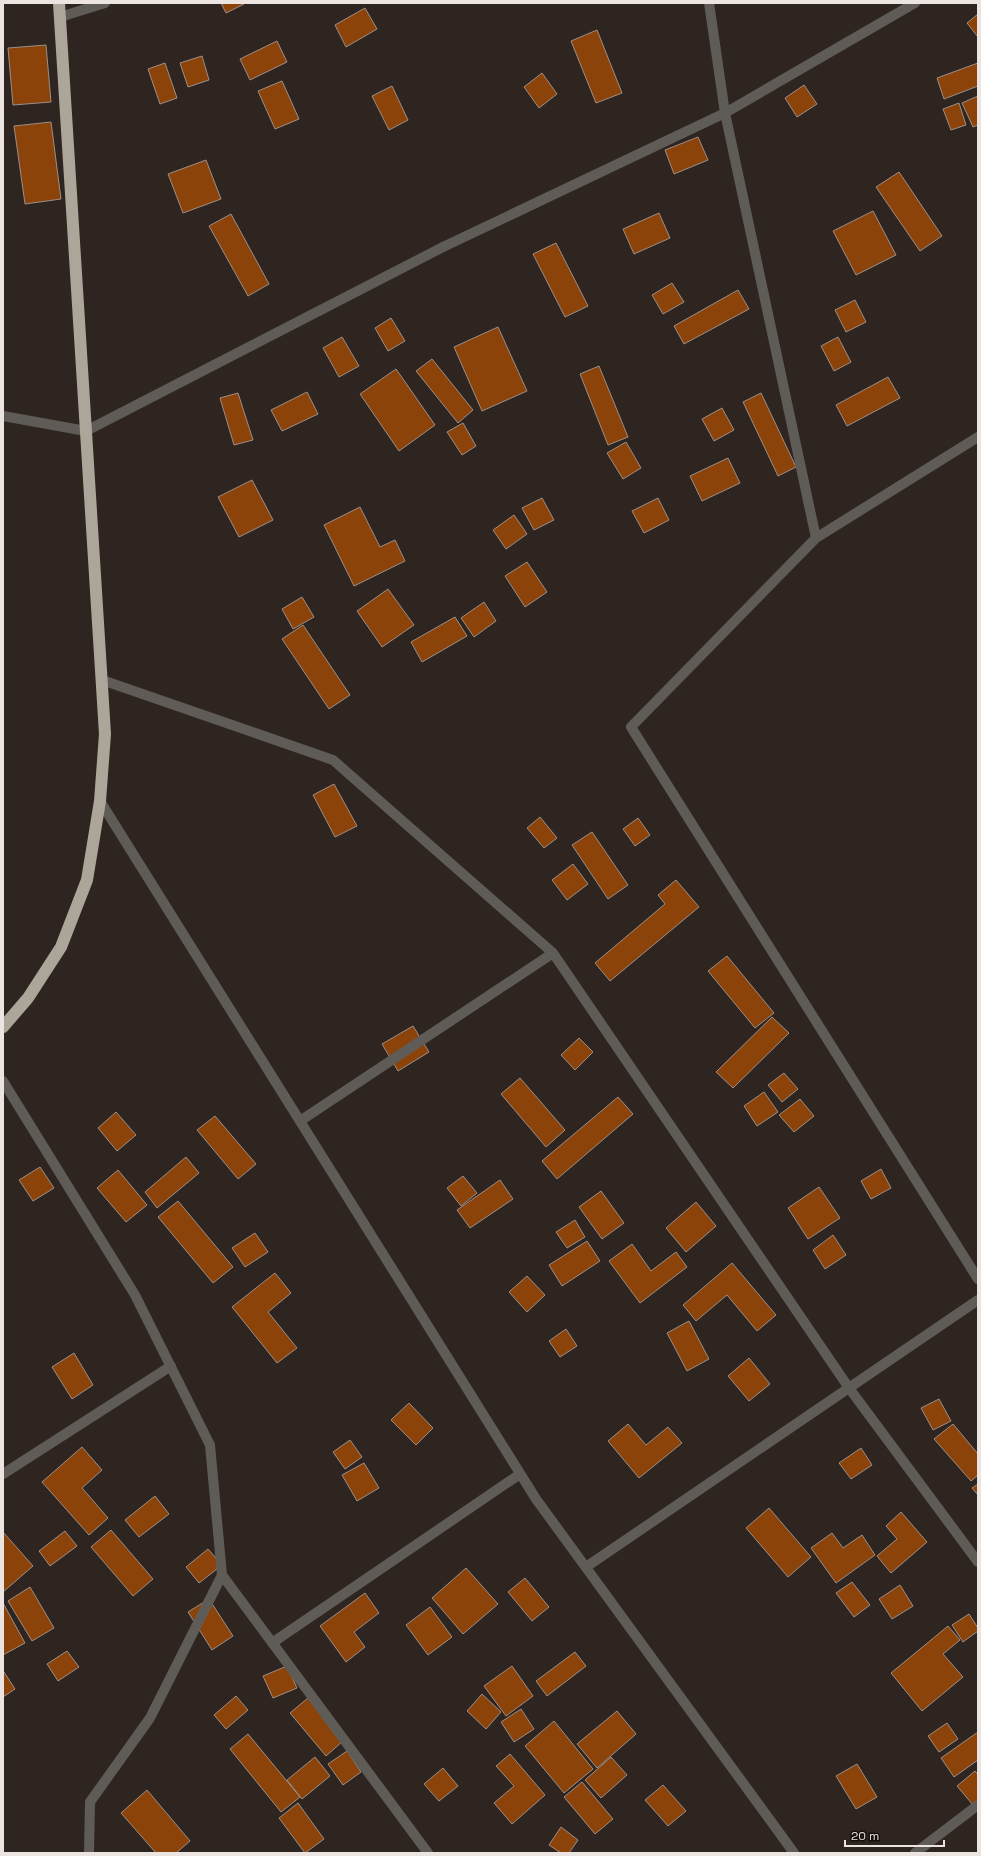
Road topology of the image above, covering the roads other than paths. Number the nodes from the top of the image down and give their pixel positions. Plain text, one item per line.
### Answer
1 (59, 3) edge
2 (105, 3) edge
3 (709, 3) edge
4 (915, 3) edge
5 (60, 17) junction
6 (725, 113) junction
7 (3, 416) edge
8 (86, 431) junction
9 (978, 436) edge
10 (816, 538) junction
11 (102, 680) junction
12 (100, 801) junction
13 (553, 953) junction
14 (3, 1027) edge
15 (3, 1081) edge
16 (300, 1121) junction
17 (978, 1279) edge
18 (978, 1300) edge
19 (171, 1366) junction
20 (848, 1388) junction
21 (3, 1474) edge
22 (520, 1474) junction
23 (978, 1562) edge
24 (586, 1566) junction
25 (222, 1575) junction
26 (272, 1643) junction
27 (978, 1806) edge
28 (426, 1852) edge
29 (89, 1853) edge
30 (794, 1853) edge
31 (915, 1853) edge

1 - 5 highway
2 - 5 street
3 - 6 street
4 - 6 street
5 - 8 highway
6 - 8 street
6 - 10 street
7 - 8 street
8 - 11 highway
9 - 10 street
10 - 17 street
11 - 12 highway
11 - 13 street
12 - 14 highway
12 - 16 street
13 - 16 street
13 - 20 street
15 - 19 street
16 - 22 street
18 - 20 street
19 - 21 street
19 - 25 street
20 - 23 street
20 - 24 street
22 - 24 street
22 - 26 street
24 - 30 street
25 - 26 street
25 - 29 street
26 - 28 street
27 - 31 street

